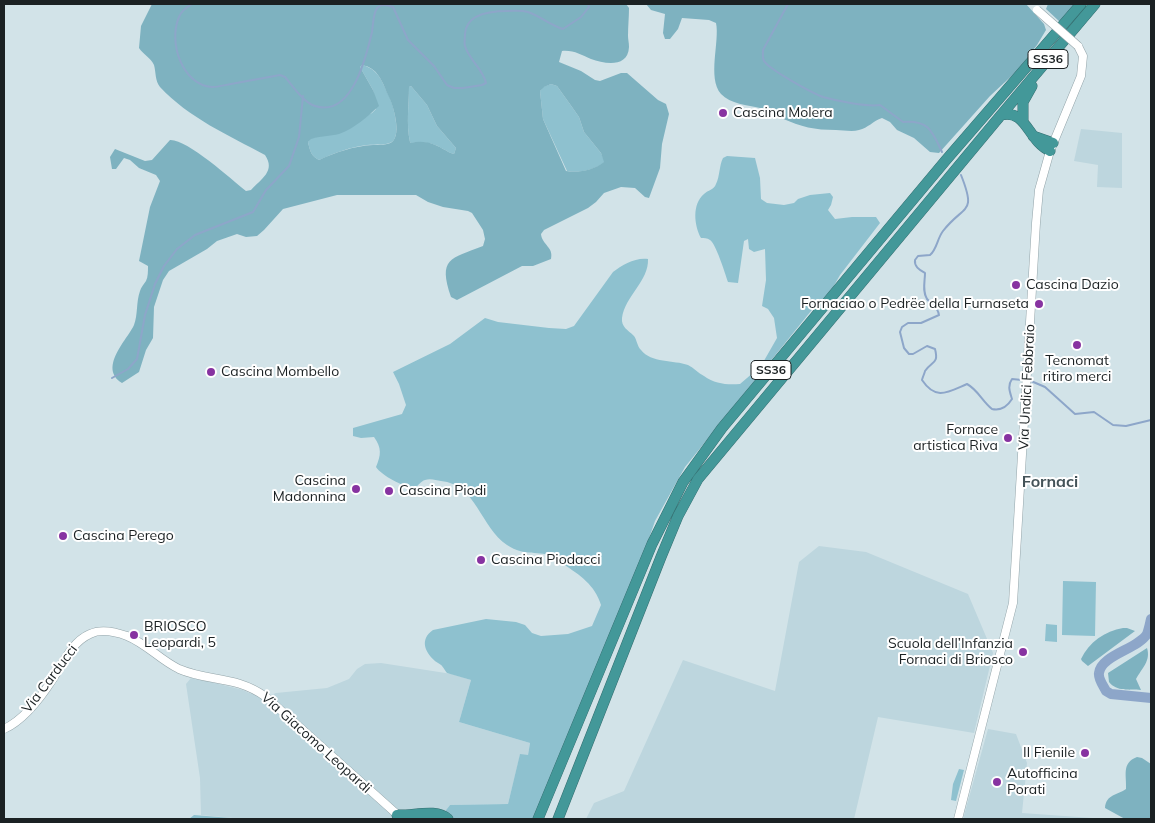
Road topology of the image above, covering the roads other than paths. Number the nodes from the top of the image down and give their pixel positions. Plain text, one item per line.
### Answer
1 (1081, 4) edge
2 (1095, 4) edge
3 (1035, 7) edge
4 (1076, 28) junction
5 (1001, 115) junction
6 (1023, 122) junction
7 (1051, 147) junction
8 (98, 631) joint
9 (4, 729) edge
10 (549, 792) junction
11 (397, 815) edge
12 (422, 816) edge
13 (448, 819) edge
14 (534, 819) edge
15 (538, 819) edge
16 (558, 819) edge
17 (958, 819) edge

1 - 10 highway, SS36
2 - 4 highway, SS36
3 - 7 street, Via Undici Febbraio, bridge
4 - 5 highway, SS36
4 - 6 highway
5 - 6 highway
5 - 16 highway, SS36
6 - 7 highway
7 - 17 street, Via Undici Febbraio
8 - 9 street, Via Carducci
8 - 11 street, Via Giacomo Leopardi
10 - 14 highway
10 - 15 highway, SS36
11 - 12 highway
12 - 13 highway

